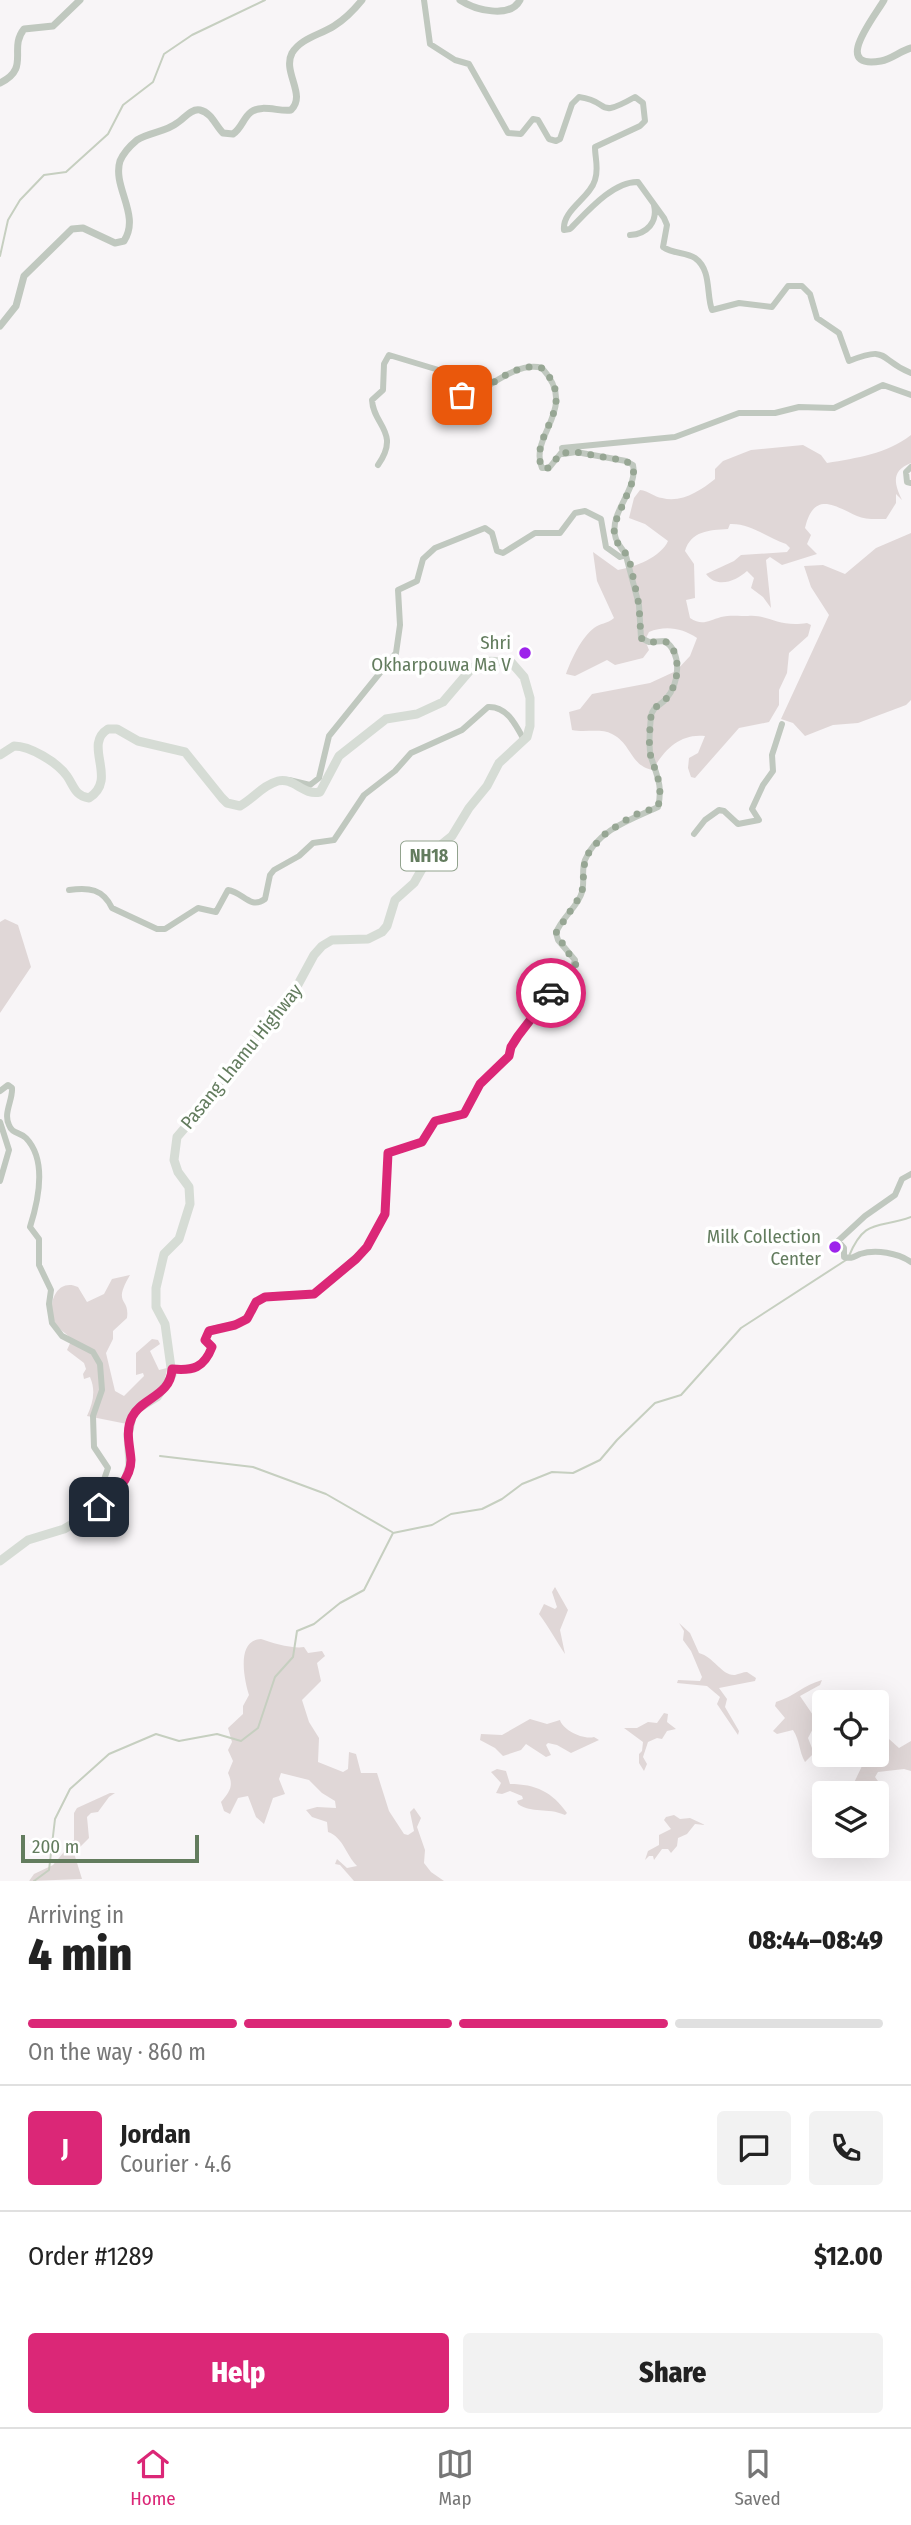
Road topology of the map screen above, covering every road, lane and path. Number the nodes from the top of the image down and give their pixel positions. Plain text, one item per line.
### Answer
1 (80, 0) edge
2 (362, 0) edge
3 (424, 0) edge
4 (460, 0) edge
5 (520, 0) edge
6 (884, 0) edge
7 (911, 48) edge
8 (0, 83) edge
9 (653, 203) junction
10 (630, 235) dead end
11 (0, 326) edge
12 (911, 373) edge
13 (911, 395) edge
14 (561, 453) junction
15 (379, 465) dead end
16 (911, 467) edge
17 (911, 483) edge
18 (625, 552) junction
19 (782, 724) dead end
20 (524, 740) junction
21 (0, 755) edge
22 (286, 781) junction
23 (694, 834) dead end
24 (69, 890) dead end
25 (0, 1091) edge
26 (0, 1122) edge
27 (911, 1174) edge
28 (0, 1181) edge
29 (911, 1262) edge
30 (172, 1369) junction
31 (99, 1507) junction
32 (0, 1561) edge

1 - 8 street
2 - 11 street
3 - 9 street
4 - 5 street
6 - 7 street
9 - 10 street
9 - 12 street
13 - 14 street
14 - 15 street
14 - 18 street
16 - 17 street
18 - 22 street
18 - 30 street
19 - 23 street
20 - 22 main road
20 - 24 street
20 - 30 main road, Pasang Lhamu Highway / NH18
21 - 22 main road
25 - 31 street
26 - 28 street
27 - 29 street
30 - 31 main road
31 - 32 main road

